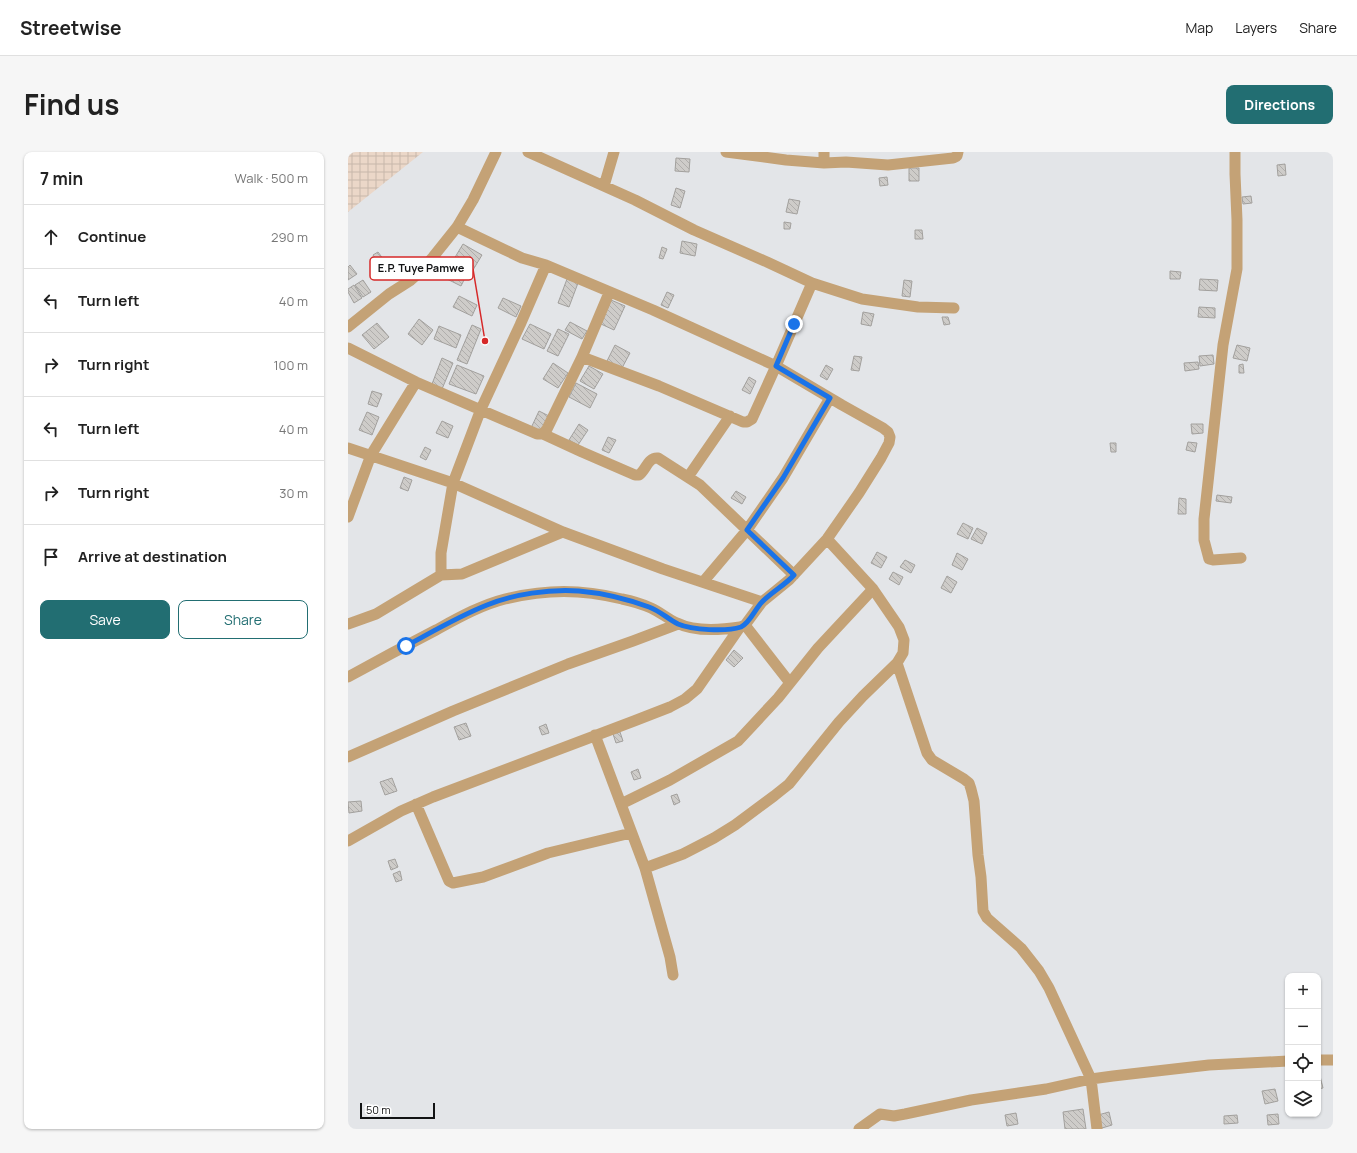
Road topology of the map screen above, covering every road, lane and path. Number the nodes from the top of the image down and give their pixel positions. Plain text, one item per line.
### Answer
1 (496, 152) edge
2 (528, 152) edge
3 (614, 152) edge
4 (726, 152) edge
5 (958, 152) edge
6 (1235, 152) edge
7 (824, 157) edge
8 (604, 186) junction
9 (457, 227) junction
10 (546, 266) junction
11 (812, 283) junction
12 (610, 293) junction
13 (954, 308) dead end
14 (348, 327) edge
15 (348, 348) edge
16 (582, 357) junction
17 (776, 366) junction
18 (416, 382) junction
19 (830, 398) junction
20 (481, 409) junction
21 (730, 416) junction
22 (543, 434) junction
23 (348, 448) edge
24 (371, 455) junction
25 (688, 477) junction
26 (453, 483) junction
27 (348, 517) edge
28 (747, 530) junction
29 (563, 532) junction
30 (827, 538) junction
31 (1241, 558) dead end
32 (441, 575) junction
33 (794, 575) junction
34 (703, 582) junction
35 (873, 589) junction
36 (762, 602) junction
37 (348, 624) edge
38 (678, 624) junction
39 (742, 626) junction
40 (897, 663) junction
41 (348, 677) edge
42 (790, 684) junction
43 (595, 735) junction
44 (348, 757) edge
45 (416, 804) junction
46 (621, 804) junction
47 (631, 832) junction
48 (348, 840) edge
49 (645, 868) junction
50 (673, 975) dead end
51 (1321, 1060) edge
52 (1333, 1060) edge
53 (1285, 1061) edge
54 (1092, 1079) junction
55 (859, 1129) edge
56 (1097, 1129) edge

1 - 9 street
2 - 8 street
3 - 8 street
4 - 7 street
5 - 7 street
6 - 31 street
8 - 11 street
9 - 10 street
9 - 14 street
10 - 12 street
10 - 20 street
11 - 13 street
11 - 17 street
12 - 16 street
12 - 17 street
15 - 18 street
16 - 21 street
16 - 22 street
17 - 19 street
17 - 21 street
18 - 20 street
18 - 24 street
19 - 28 street
19 - 30 street
20 - 22 street
20 - 26 street
21 - 25 street
22 - 25 street
23 - 24 street
24 - 26 street
24 - 27 street
25 - 28 street
26 - 29 street
26 - 32 street
28 - 33 street
28 - 34 street
29 - 32 street
29 - 34 street
30 - 33 street
30 - 35 street
32 - 37 street
33 - 36 street
34 - 36 street
35 - 40 street
35 - 42 street
36 - 39 street
38 - 39 street
38 - 41 street
38 - 44 street
39 - 42 street
39 - 43 street
40 - 49 street
40 - 54 street
42 - 46 street
43 - 45 street
43 - 46 street
45 - 47 street
45 - 48 street
46 - 47 street
47 - 49 street
49 - 50 street
51 - 52 street
53 - 54 street
54 - 55 street
54 - 56 street

